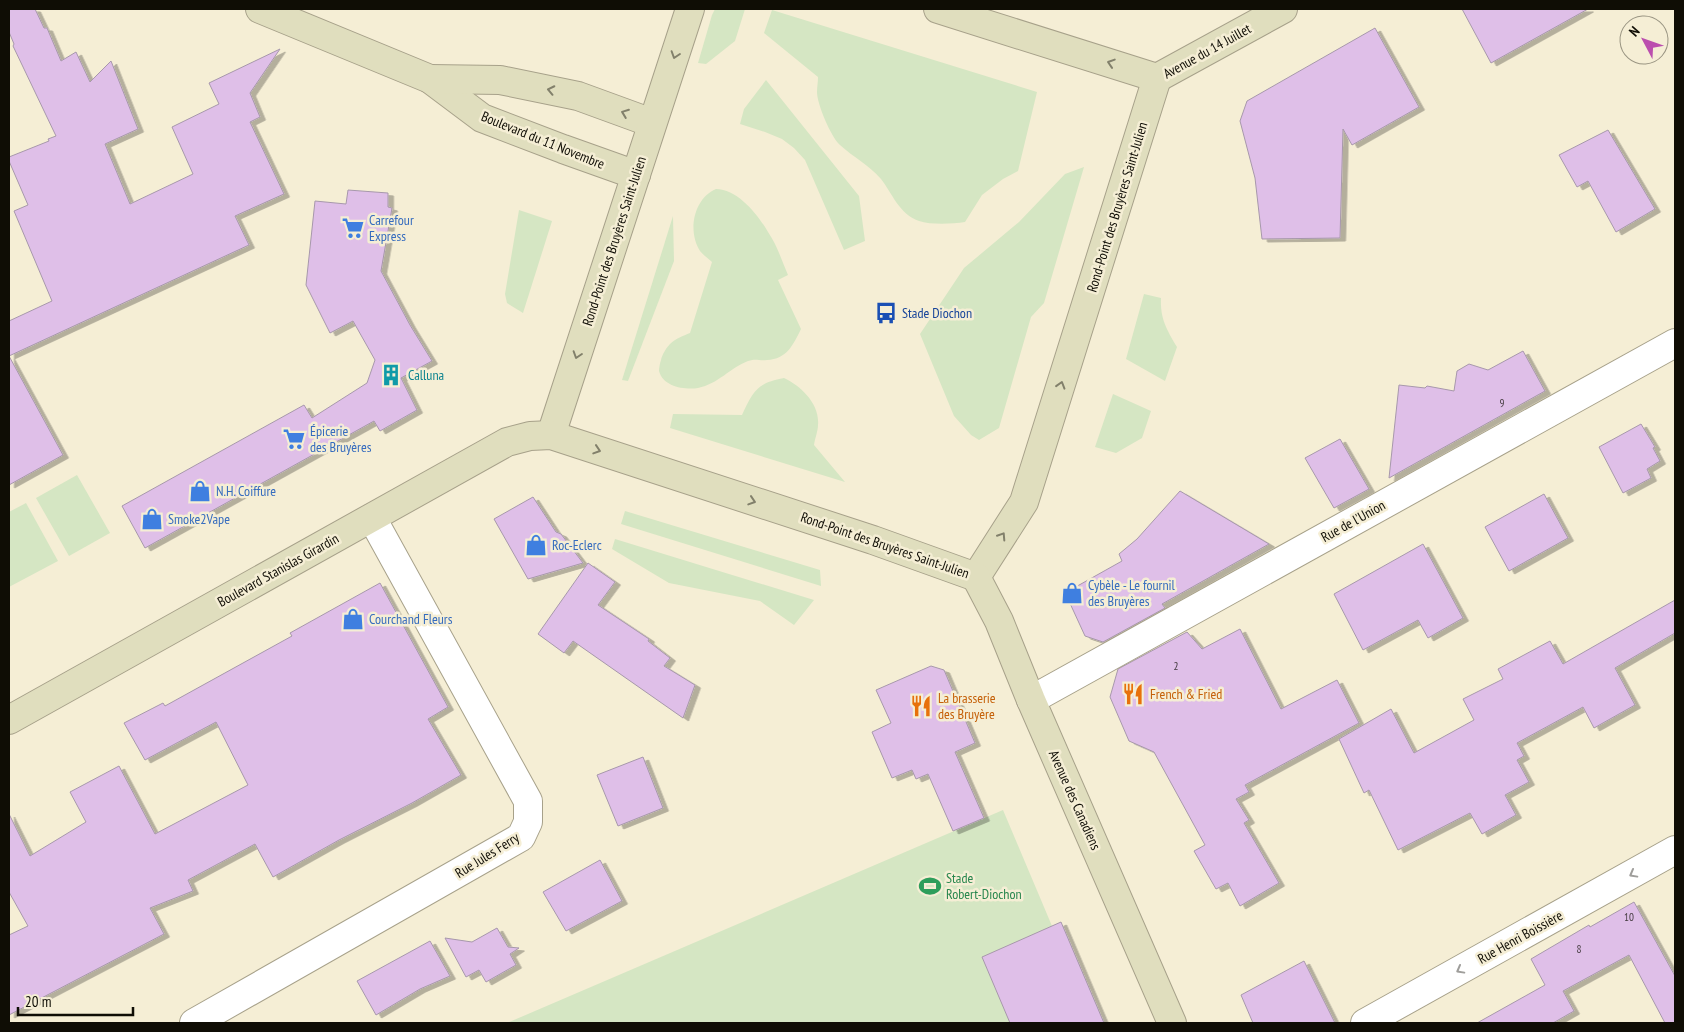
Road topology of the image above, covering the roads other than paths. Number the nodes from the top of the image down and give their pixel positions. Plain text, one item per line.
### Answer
1 (260, 9) edge
2 (690, 9) edge
3 (938, 9) edge
4 (1283, 9) edge
5 (1157, 78) junction
6 (430, 79) junction
7 (652, 123) junction
8 (636, 175) junction
9 (1675, 343) edge
10 (551, 435) junction
11 (372, 518) junction
12 (976, 577) junction
13 (1031, 700) junction
14 (9, 720) edge
15 (1675, 850) edge
16 (194, 1023) edge
17 (1172, 1023) edge
18 (1365, 1023) edge

1 - 6 main road, Boulevard du 11 Novembre
2 -> 7 main road, Rond-Point des Bruyères Saint-Julien
5 -> 3 main road
4 - 5 main road, Avenue du 14 Juillet
12 -> 5 main road, Rond-Point des Bruyères Saint-Julien
7 -> 6 main road, Boulevard du 11 Novembre
6 - 8 main road, Boulevard du 11 Novembre
7 - 8 main road, Rond-Point des Bruyères Saint-Julien
8 -> 10 main road, Rond-Point des Bruyères Saint-Julien
9 - 13 street, Rue de l'Union
10 - 11 main road, Boulevard Stanislas Girardin
10 -> 12 main road, Rond-Point des Bruyères Saint-Julien
11 - 14 main road, Boulevard Stanislas Girardin
11 - 16 street, Rue Jules Ferry
12 - 13 main road, Avenue des Canadiens
13 - 17 main road, Avenue des Canadiens
15 -> 18 street, Rue Henri Boissière

